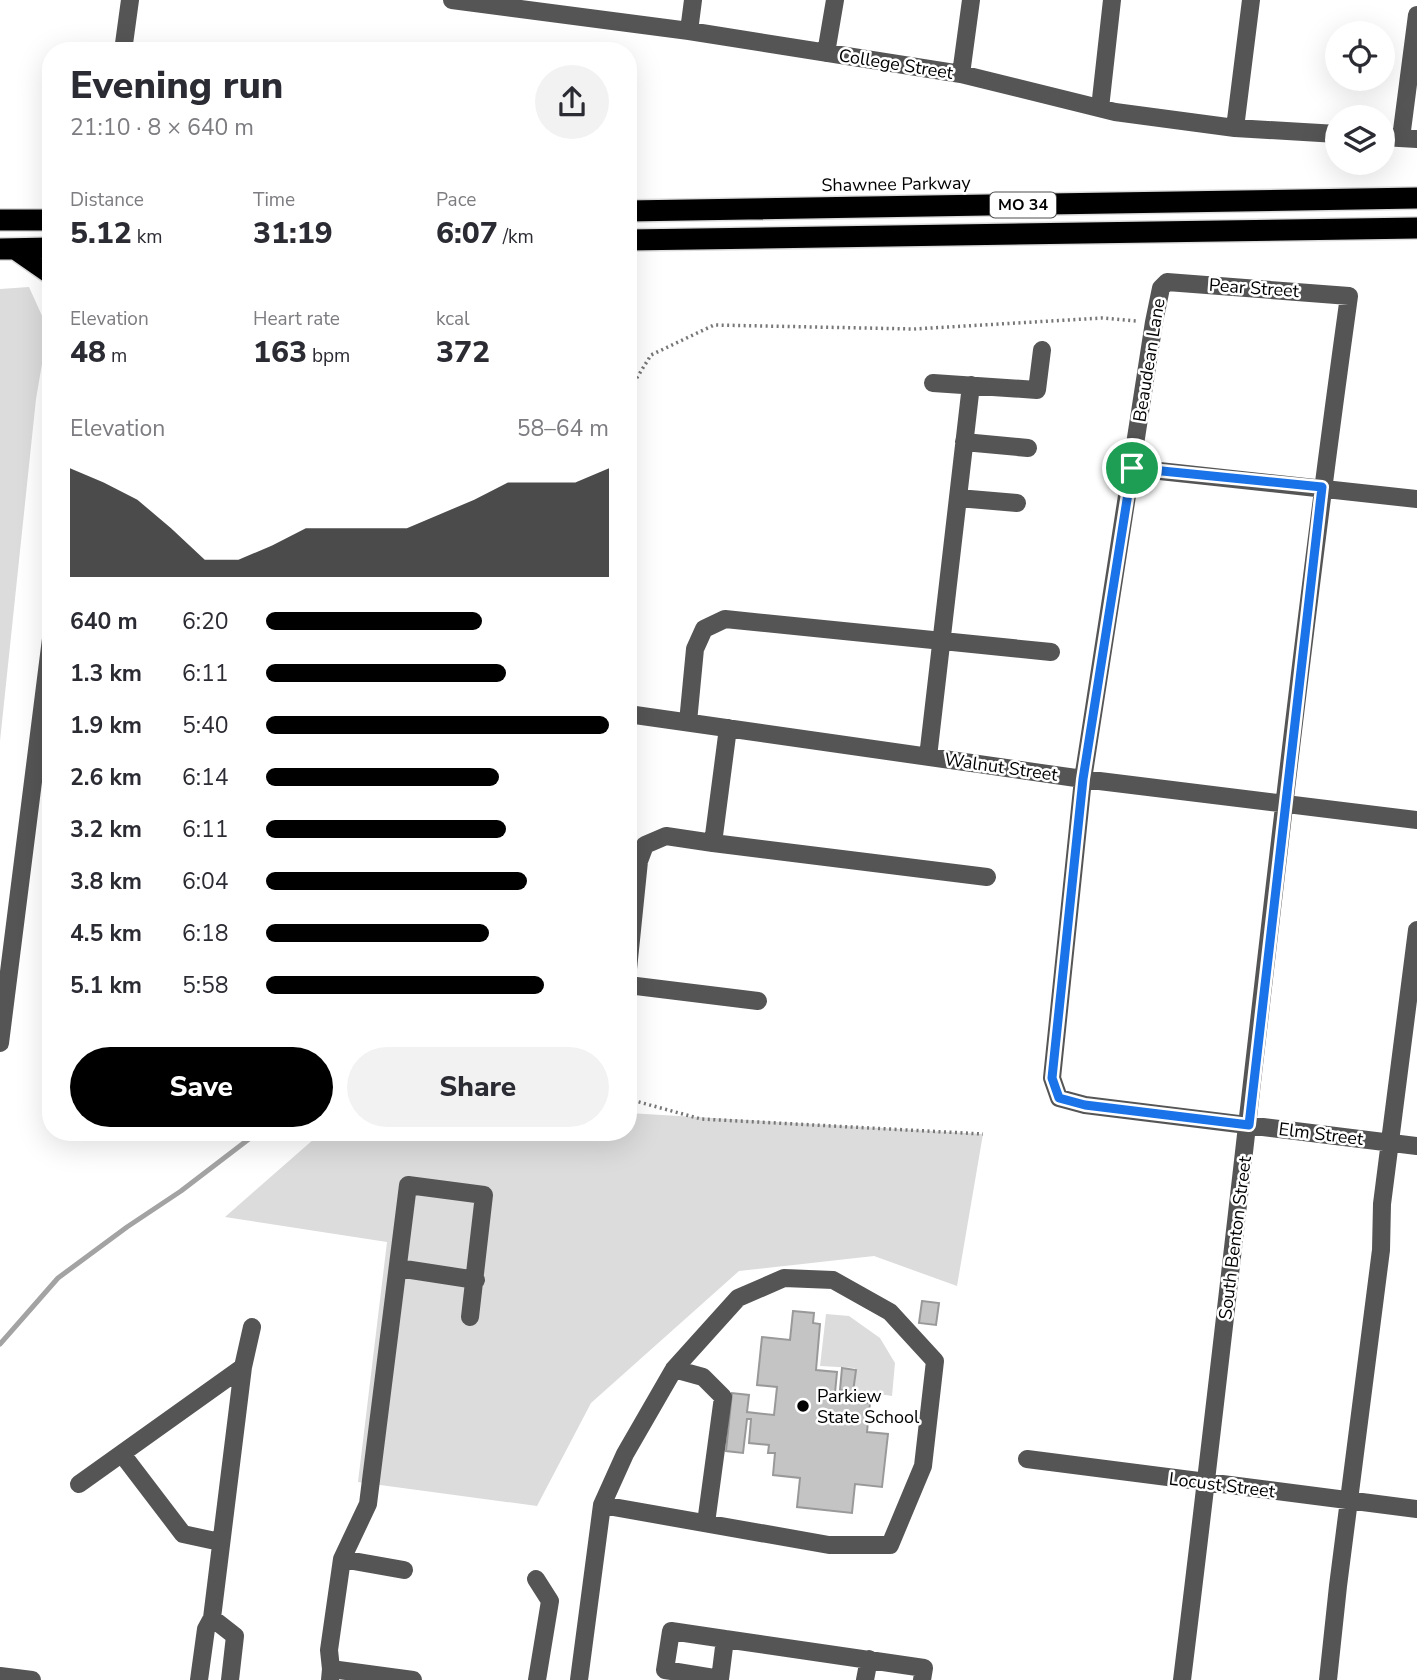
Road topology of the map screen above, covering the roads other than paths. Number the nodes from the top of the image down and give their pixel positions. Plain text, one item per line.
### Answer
1 (130, 0) edge
2 (452, 0) edge
3 (693, 0) edge
4 (835, 0) edge
5 (971, 0) edge
6 (1112, 0) edge
7 (1251, 0) edge
8 (1417, 15) edge
9 (689, 31) junction
10 (124, 42) edge
11 (826, 53) junction
12 (961, 74) junction
13 (1100, 108) junction
14 (1234, 128) junction
15 (1325, 133) edge
16 (1409, 138) edge
17 (1417, 198) edge
18 (42, 207) edge
19 (637, 211) edge
20 (8, 220) edge
21 (42, 220) edge
22 (1417, 228) edge
23 (637, 240) edge
24 (42, 248) edge
25 (7, 249) edge
26 (42, 269) edge
27 (1161, 288) joint
28 (1349, 296) joint
29 (1042, 350) dead end
30 (933, 383) dead end
31 (971, 385) junction
32 (964, 442) junction
33 (1028, 448) dead end
34 (1132, 468) junction
35 (1322, 487) junction
36 (958, 498) junction
37 (1417, 499) edge
38 (1017, 503) dead end
39 (942, 640) junction
40 (1051, 652) dead end
41 (637, 715) edge
42 (688, 722) junction
43 (728, 728) junction
44 (928, 757) junction
45 (1083, 779) junction
46 (42, 790) edge
47 (1285, 803) junction
48 (1417, 820) edge
49 (713, 843) junction
50 (987, 877) dead end
51 (637, 881) edge
52 (1417, 930) edge
53 (637, 986) edge
54 (758, 1001) dead end
55 (0, 1043) edge
56 (1059, 1098) joint
57 (1249, 1125) junction
58 (1392, 1143) junction
59 (1417, 1146) edge
60 (398, 1268) junction
61 (476, 1280) junction
62 (470, 1317) dead end
63 (252, 1327) dead end
64 (243, 1367) junction
65 (674, 1369) junction
66 (122, 1454) junction
67 (1027, 1460) dead end
68 (1207, 1483) junction
69 (79, 1484) dead end
70 (1349, 1501) junction
71 (602, 1505) junction
72 (1417, 1509) edge
73 (706, 1523) junction
74 (220, 1542) junction
75 (342, 1559) junction
76 (404, 1570) dead end
77 (536, 1579) dead end
78 (212, 1618) junction
79 (725, 1639) junction
80 (869, 1659) junction
81 (331, 1674) edge
82 (0, 1676) edge
83 (32, 1680) edge
84 (199, 1680) edge
85 (230, 1680) edge
86 (413, 1680) edge
87 (537, 1680) edge
88 (579, 1680) edge
89 (720, 1680) edge
90 (866, 1680) edge
91 (922, 1680) edge
92 (1182, 1680) edge
93 (1328, 1680) edge

1 - 10 street
2 - 9 street, College Street
3 - 9 street
4 - 11 street
5 - 12 street
6 - 13 street
7 - 14 street
8 - 16 street
9 - 11 street, College Street
11 - 12 street, College Street
12 - 13 street, College Street
13 - 14 street, College Street
14 - 15 street, College Street
17 - 19 highway, Shawnee Parkway / MO 34
18 - 20 highway
20 - 21 highway
22 - 23 highway, MO 34
24 - 25 highway
25 - 26 highway
27 - 28 street, Pear Street
27 - 34 street, Beaudean Lane
28 - 35 street, South Benton Street
29 - 31 street
30 - 31 street
31 - 32 street
32 - 33 street
32 - 36 street
34 - 35 street
34 - 45 street, Beaudean Lane
35 - 37 street
35 - 47 street, South Benton Street
36 - 38 street
36 - 39 street
39 - 40 street
39 - 42 street
39 - 44 street
41 - 42 street, Walnut Street
42 - 43 street, Walnut Street
43 - 44 street, Walnut Street
43 - 49 street
44 - 45 street, Walnut Street
45 - 47 street, Walnut Street
45 - 56 street, Beaudean Lane
46 - 55 street
47 - 48 street, Walnut Street
47 - 57 street, South Benton Street
49 - 50 street
49 - 51 street
52 - 58 street
53 - 54 street
56 - 57 street, Elm Street
57 - 58 street, Elm Street
57 - 68 street, South Benton Street
58 - 59 street, Elm Street
58 - 70 street
60 - 61 street
60 - 61 street
60 - 75 street
61 - 62 street
63 - 64 street
64 - 66 street
64 - 74 street
65 - 71 street
65 - 73 street
65 - 73 street
66 - 69 street
66 - 74 street
67 - 68 street, Locust Street
68 - 70 street, Locust Street
68 - 92 street, South Benton Street
70 - 72 street, Locust Street
70 - 93 street
71 - 73 street
71 - 88 street
74 - 78 street
75 - 76 street
75 - 81 street
77 - 87 street
78 - 84 street
78 - 85 street
79 - 80 street
79 - 89 street
79 - 89 street
80 - 90 street
80 - 91 street
81 - 86 street
82 - 83 street

